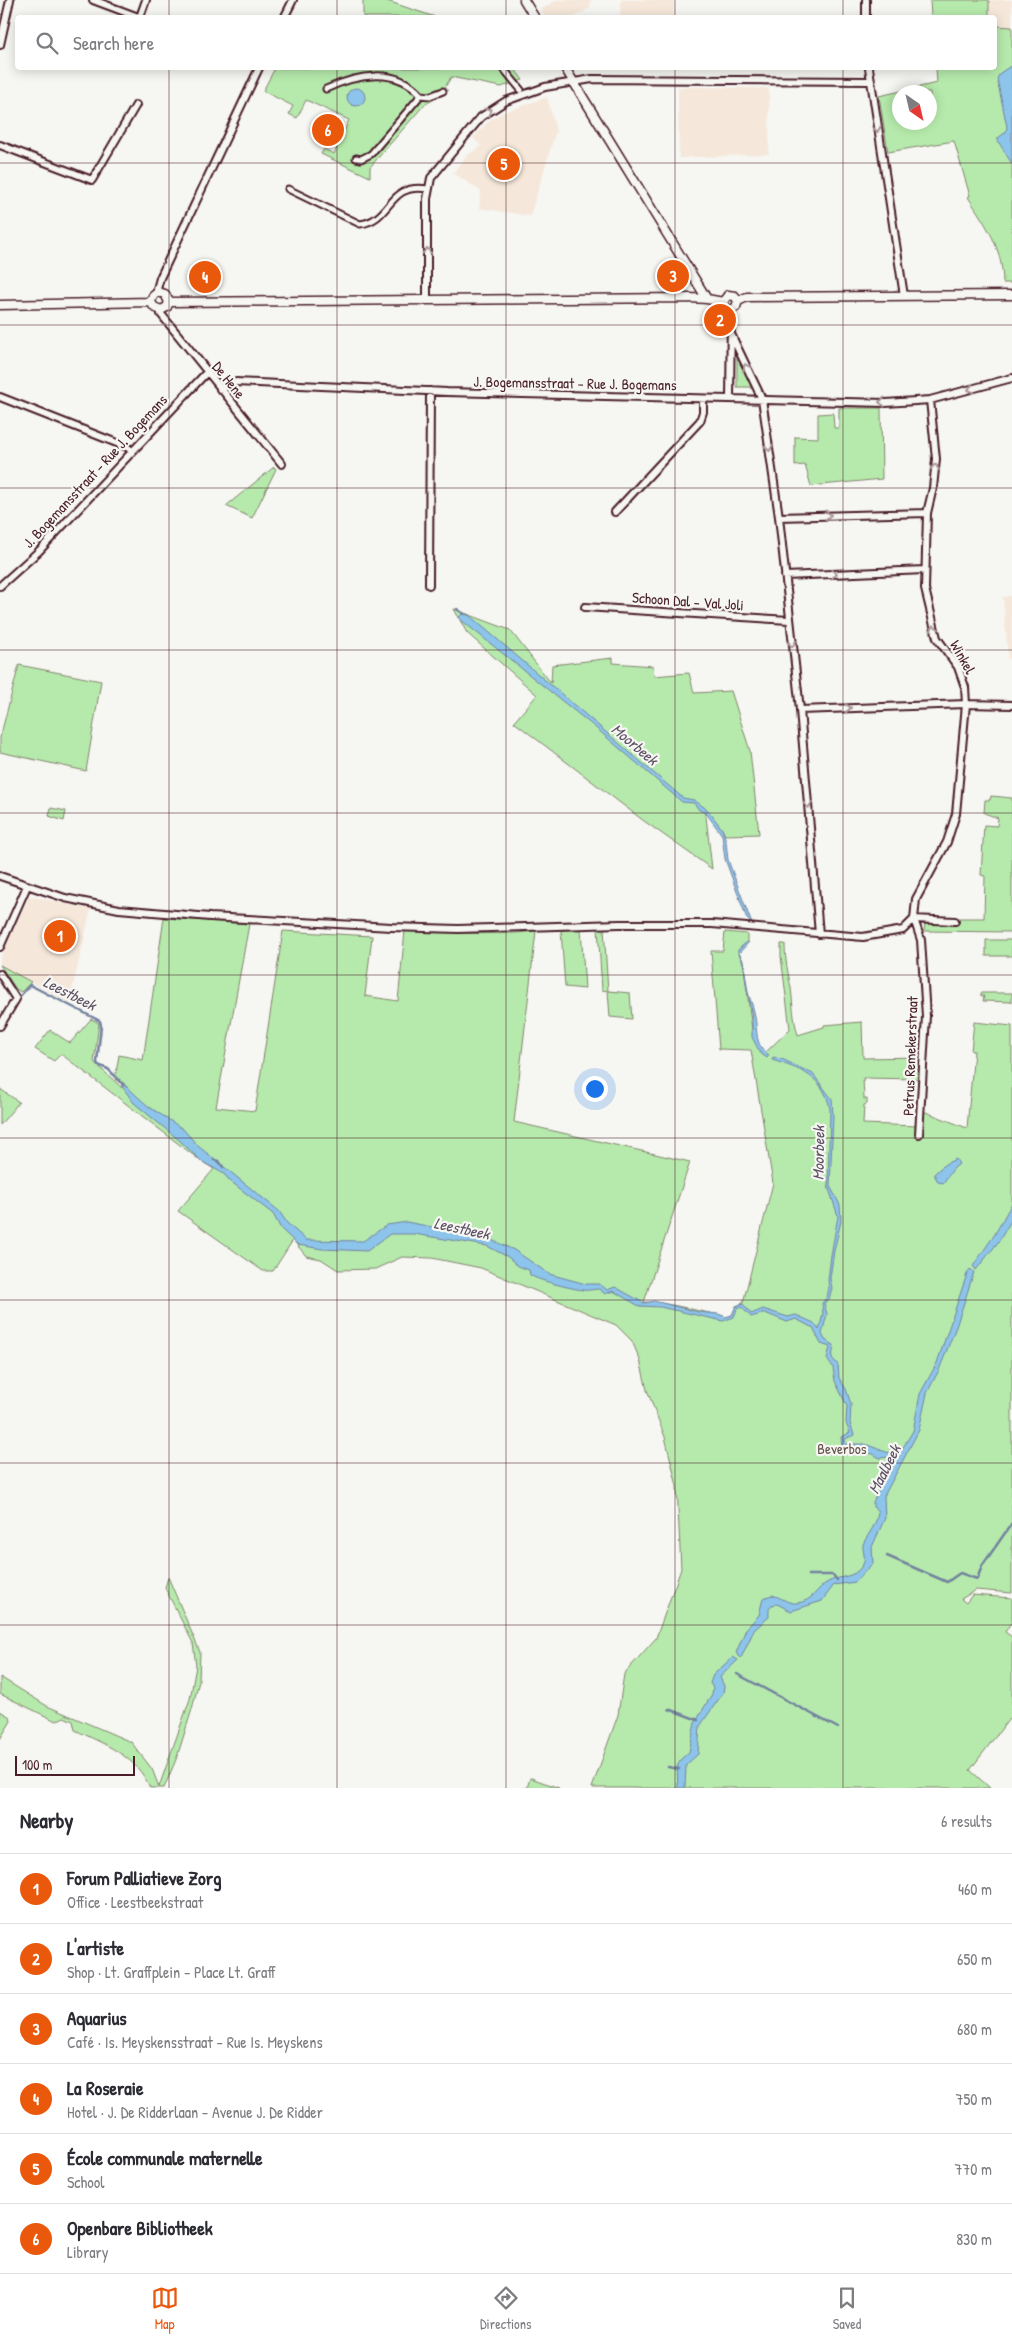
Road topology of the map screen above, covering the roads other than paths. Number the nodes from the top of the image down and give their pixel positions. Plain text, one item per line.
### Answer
1 (10, 0) edge
2 (93, 0) edge
3 (146, 0) edge
4 (292, 0) edge
5 (524, 0) edge
6 (866, 0) edge
7 (134, 15) edge
8 (141, 15) edge
9 (285, 15) edge
10 (532, 15) edge
11 (866, 15) edge
12 (0, 45) edge
13 (258, 70) edge
14 (373, 70) edge
15 (505, 70) edge
16 (566, 70) edge
17 (869, 70) edge
18 (370, 74) junction
19 (573, 81) junction
20 (870, 81) junction
21 (326, 89) dead end
22 (521, 90) dead end
23 (443, 91) dead end
24 (421, 95) junction
25 (136, 104) dead end
26 (0, 145) edge
27 (356, 158) dead end
28 (288, 188) dead end
29 (428, 189) junction
30 (158, 292) junction
31 (1012, 295) edge
32 (904, 296) junction
33 (707, 298) junction
34 (427, 300) junction
35 (738, 301) junction
36 (151, 302) junction
37 (169, 302) junction
38 (723, 302) junction
39 (0, 305) edge
40 (161, 310) junction
41 (731, 310) junction
42 (731, 334) junction
43 (206, 372) junction
44 (1012, 378) edge
45 (220, 389) junction
46 (430, 391) junction
47 (0, 397) edge
48 (703, 399) junction
49 (730, 399) junction
50 (762, 400) junction
51 (930, 400) junction
52 (132, 452) junction
53 (282, 464) dead end
54 (615, 512) dead end
55 (927, 513) junction
56 (779, 517) junction
57 (925, 570) junction
58 (785, 576) junction
59 (429, 585) dead end
60 (0, 586) edge
61 (585, 607) dead end
62 (789, 620) junction
63 (966, 704) junction
64 (1012, 705) edge
65 (800, 710) junction
66 (0, 876) edge
67 (27, 886) junction
68 (914, 919) junction
69 (955, 921) dead end
70 (819, 934) junction
71 (0, 947) edge
72 (0, 974) edge
73 (0, 1026) edge
74 (919, 1134) dead end

1 - 12 street
2 - 7 street
3 - 8 street
4 - 9 street
5 - 10 street
6 - 11 street
13 - 30 street
14 - 18 street
15 - 22 street
16 - 19 street
17 - 20 street
18 - 21 street
18 - 24 street
19 - 20 street
29 -> 19 street
19 - 33 street
20 -> 32 street
23 - 24 street
24 - 27 street
25 - 26 street
28 - 29 street
34 -> 29 street
30 - 36 street
30 - 37 street
31 - 32 street
32 - 35 street
33 - 34 street
33 - 38 street
34 - 37 street
35 - 38 street
35 - 41 street
36 - 39 street
36 - 40 street
37 - 40 street
38 - 41 street
40 - 43 street, De Hene
41 - 42 street
42 - 49 street
50 -> 42 street
43 - 45 street, De Hene
43 - 52 street, J. Bogemansstraat - Rue J. Bogemans
44 -> 51 street, J. Bogemansstraat - Rue J. Bogemans
45 - 46 street, J. Bogemansstraat - Rue J. Bogemans
45 - 53 street, De Hene
46 - 48 street, J. Bogemansstraat - Rue J. Bogemans
46 - 59 street
47 - 52 street
48 - 49 street, J. Bogemansstraat - Rue J. Bogemans
48 - 54 street
49 - 50 street, J. Bogemansstraat - Rue J. Bogemans
51 -> 50 street, J. Bogemansstraat - Rue J. Bogemans
50 -> 56 street
55 -> 51 street, Winkel
52 - 60 street, J. Bogemansstraat - Rue J. Bogemans
56 -> 55 street
55 - 57 street, Winkel
56 - 58 street
58 -> 57 street
63 -> 57 street, Winkel
58 - 62 street
61 - 62 street, Schoon Dal - Val Joli
62 -> 65 street
63 - 64 street
65 -> 63 street
63 - 68 street, Winkel
65 -> 70 street
66 - 67 street
67 - 70 street
67 - 71 street
68 - 69 street
68 - 70 street
68 - 74 street, Petrus Remekerstraat
72 - 73 street

